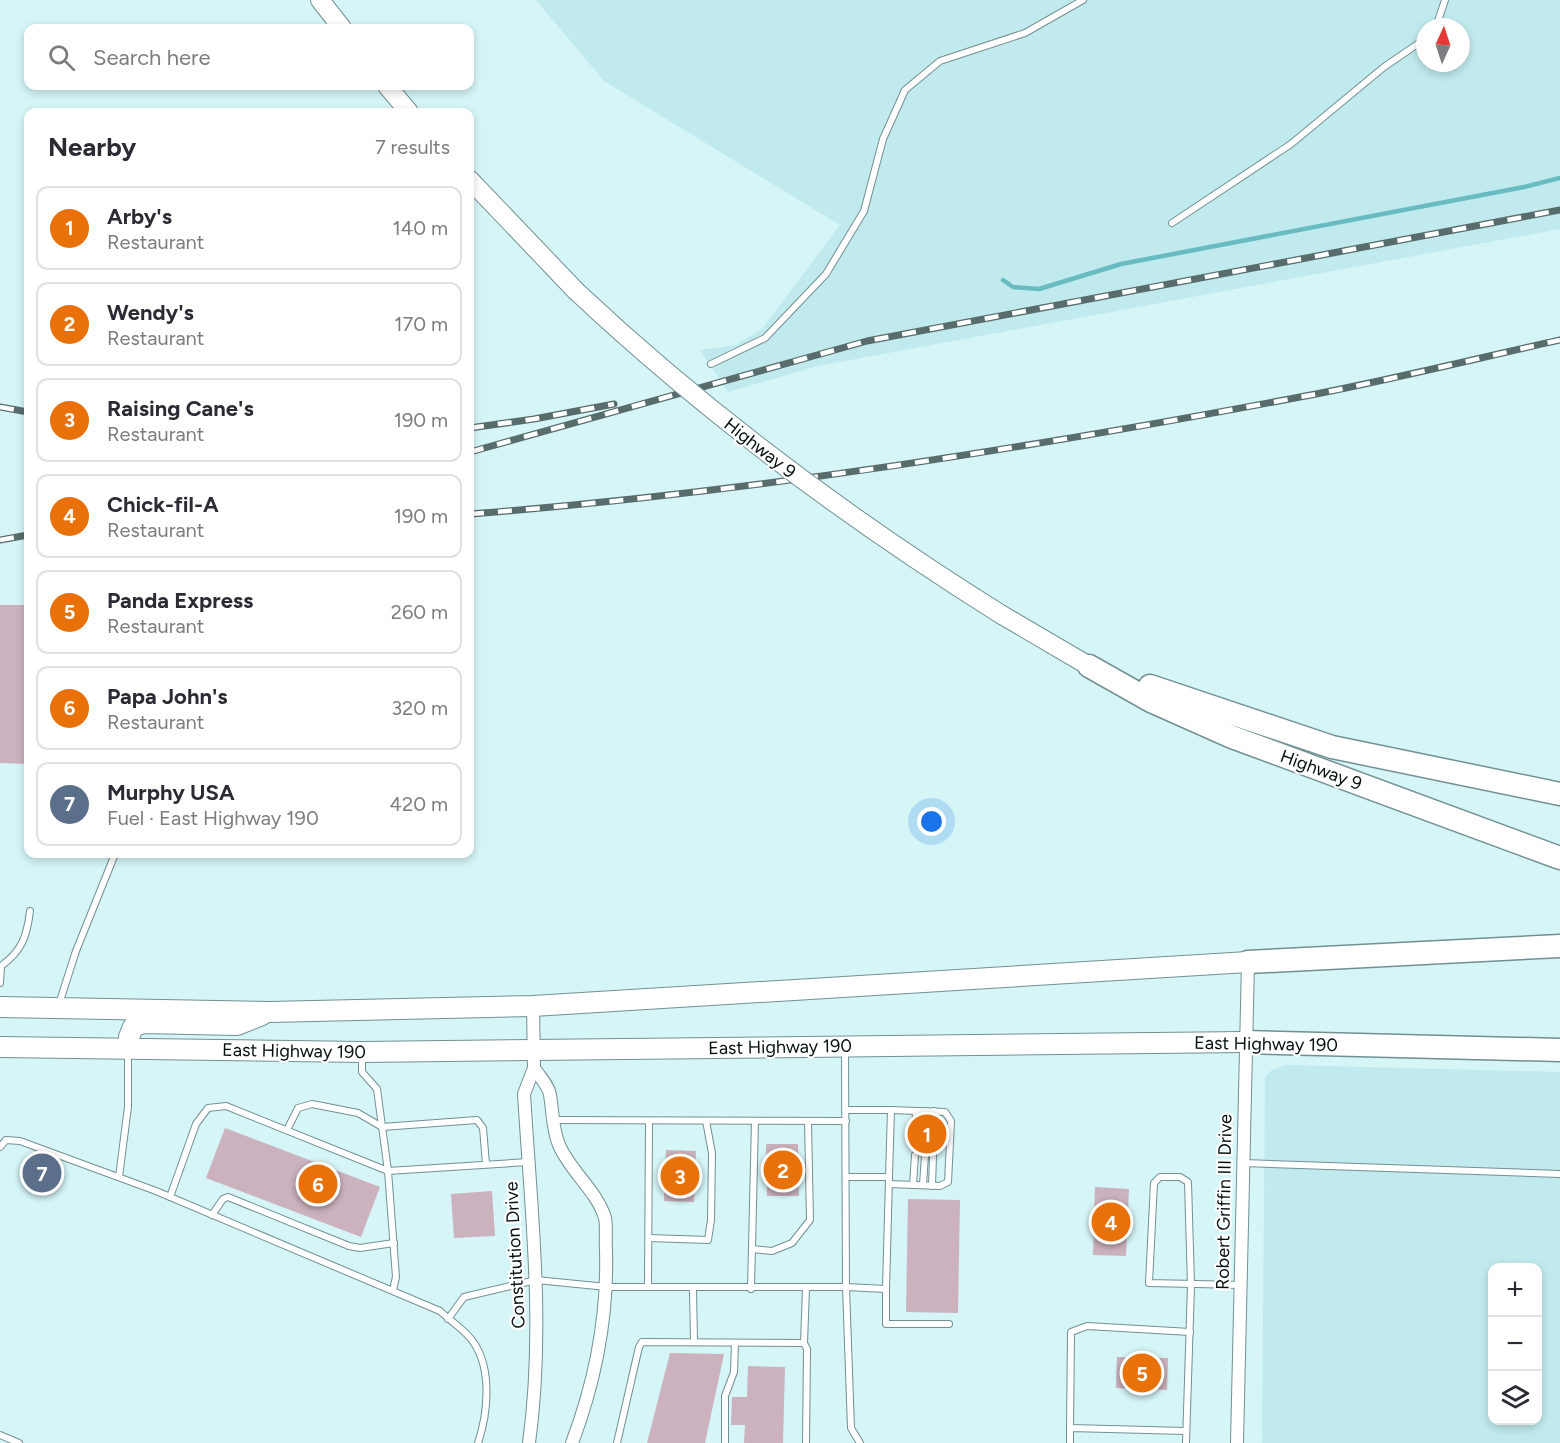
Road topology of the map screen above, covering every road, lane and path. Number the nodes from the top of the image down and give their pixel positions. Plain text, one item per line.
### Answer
1 (320, 0) edge
2 (1083, 0) edge
3 (1444, 0) edge
4 (1439, 18) edge
5 (339, 24) edge
6 (1416, 45) edge
7 (390, 90) edge
8 (406, 108) edge
9 (474, 184) edge
10 (1172, 224) dead end
11 (711, 364) dead end
12 (1089, 666) junction
13 (1560, 794) edge
14 (113, 858) edge
15 (1560, 858) edge
16 (30, 911) dead end
17 (1560, 946) edge
18 (1248, 962) junction
19 (1, 966) edge
20 (0, 983) edge
21 (533, 1006) junction
22 (0, 1007) edge
23 (58, 1007) junction
24 (270, 1012) junction
25 (1245, 1042) junction
26 (0, 1047) edge
27 (845, 1047) junction
28 (128, 1049) junction
29 (1517, 1049) junction
30 (1560, 1050) edge
31 (362, 1052) junction
32 (534, 1059) junction
33 (1560, 1061) edge
34 (846, 1110) junction
35 (891, 1110) junction
36 (916, 1111) junction
37 (926, 1111) junction
38 (934, 1111) junction
39 (551, 1120) junction
40 (755, 1120) junction
41 (808, 1120) junction
42 (846, 1120) junction
43 (649, 1121) junction
44 (706, 1121) junction
45 (382, 1127) junction
46 (287, 1131) junction
47 (933, 1136) dead end
48 (915, 1138) dead end
49 (925, 1138) dead end
50 (0, 1147) edge
51 (915, 1155) dead end
52 (925, 1155) dead end
53 (933, 1156) dead end
54 (528, 1162) junction
55 (1243, 1163) junction
56 (486, 1164) junction
57 (388, 1171) junction
58 (1560, 1174) edge
59 (119, 1177) junction
60 (846, 1177) junction
61 (889, 1181) junction
62 (913, 1185) junction
63 (924, 1185) junction
64 (932, 1186) junction
65 (170, 1197) junction
66 (212, 1215) junction
67 (648, 1239) junction
68 (393, 1243) junction
69 (752, 1249) junction
70 (536, 1280) junction
71 (1191, 1285) junction
72 (1241, 1285) junction
73 (607, 1287) junction
74 (648, 1287) junction
75 (846, 1287) junction
76 (693, 1288) junction
77 (806, 1288) junction
78 (751, 1289) junction
79 (886, 1289) junction
80 (393, 1290) junction
81 (448, 1319) junction
82 (949, 1324) dead end
83 (1190, 1332) junction
84 (694, 1342) junction
85 (735, 1342) junction
86 (804, 1343) junction
87 (1070, 1428) junction
88 (1186, 1431) junction
89 (0, 1435) edge
90 (19, 1443) edge
91 (478, 1443) edge
92 (529, 1443) edge
93 (572, 1443) edge
94 (617, 1443) edge
95 (725, 1443) edge
96 (806, 1443) edge
97 (860, 1443) edge
98 (1070, 1443) edge
99 (1186, 1443) edge
100 (1237, 1443) edge

1 - 5 main road
2 - 11 lane
3 - 4 lane
6 - 10 lane
7 - 8 main road
9 - 12 main road, Highway 9, bridge
12 - 13 highway, Highway 9
12 - 15 highway, Highway 9
14 - 23 lane
16 - 19 lane
17 - 18 highway
18 - 21 main road
18 - 25 street, Robert Griffin III Drive
19 - 20 lane
21 - 24 main road
21 - 32 street, Constitution Drive
22 - 23 main road
23 - 24 main road
24 - 28 main road
25 - 27 main road, East Highway 190
25 - 29 highway, East Highway 190
25 - 55 street, Robert Griffin III Drive
26 - 28 main road, East Highway 190
27 - 32 main road, East Highway 190
27 - 34 lane
28 - 31 main road, East Highway 190
28 - 59 lane
29 - 30 highway, East Highway 190
29 - 33 highway
31 - 32 main road, East Highway 190
31 - 45 lane
32 - 39 street
32 - 54 street, Constitution Drive
34 - 35 lane
34 - 42 lane
35 - 36 lane
35 - 61 lane
36 - 37 lane
36 - 48 lane
37 - 38 lane
37 - 49 lane
38 - 47 lane
38 - 64 lane
39 - 43 lane
39 - 73 street
40 - 41 lane
40 - 44 lane
40 - 69 lane
41 - 42 lane
41 - 69 lane
42 - 60 lane
43 - 44 lane
43 - 67 lane
44 - 67 lane
45 - 46 lane
45 - 56 lane
45 - 57 lane
46 - 57 lane
46 - 65 lane
50 - 59 lane
51 - 62 lane
52 - 63 lane
53 - 64 lane
54 - 56 lane
54 - 70 street, Constitution Drive
55 - 58 lane
55 - 72 street, Robert Griffin III Drive
56 - 57 lane
57 - 68 lane
59 - 65 lane
60 - 61 lane
60 - 75 lane
61 - 62 lane
61 - 79 lane
62 - 63 lane
63 - 64 lane
65 - 66 lane
66 - 68 lane
66 - 80 lane
67 - 74 lane
68 - 80 lane
69 - 78 lane
70 - 73 lane
70 - 81 lane
70 - 92 street, Constitution Drive
71 - 71 lane
71 - 72 lane
71 - 83 lane
72 - 100 street, Robert Griffin III Drive
73 - 74 lane
73 - 93 street
74 - 76 lane
75 - 77 lane
75 - 79 lane
75 - 97 lane
76 - 78 lane
76 - 84 lane
77 - 78 lane
77 - 86 lane
79 - 82 lane
80 - 81 lane
81 - 91 lane
83 - 87 lane
83 - 88 lane
84 - 85 lane
84 - 94 lane
85 - 86 lane
85 - 95 lane
86 - 96 lane
87 - 88 lane
87 - 98 lane
88 - 99 lane
89 - 90 lane

